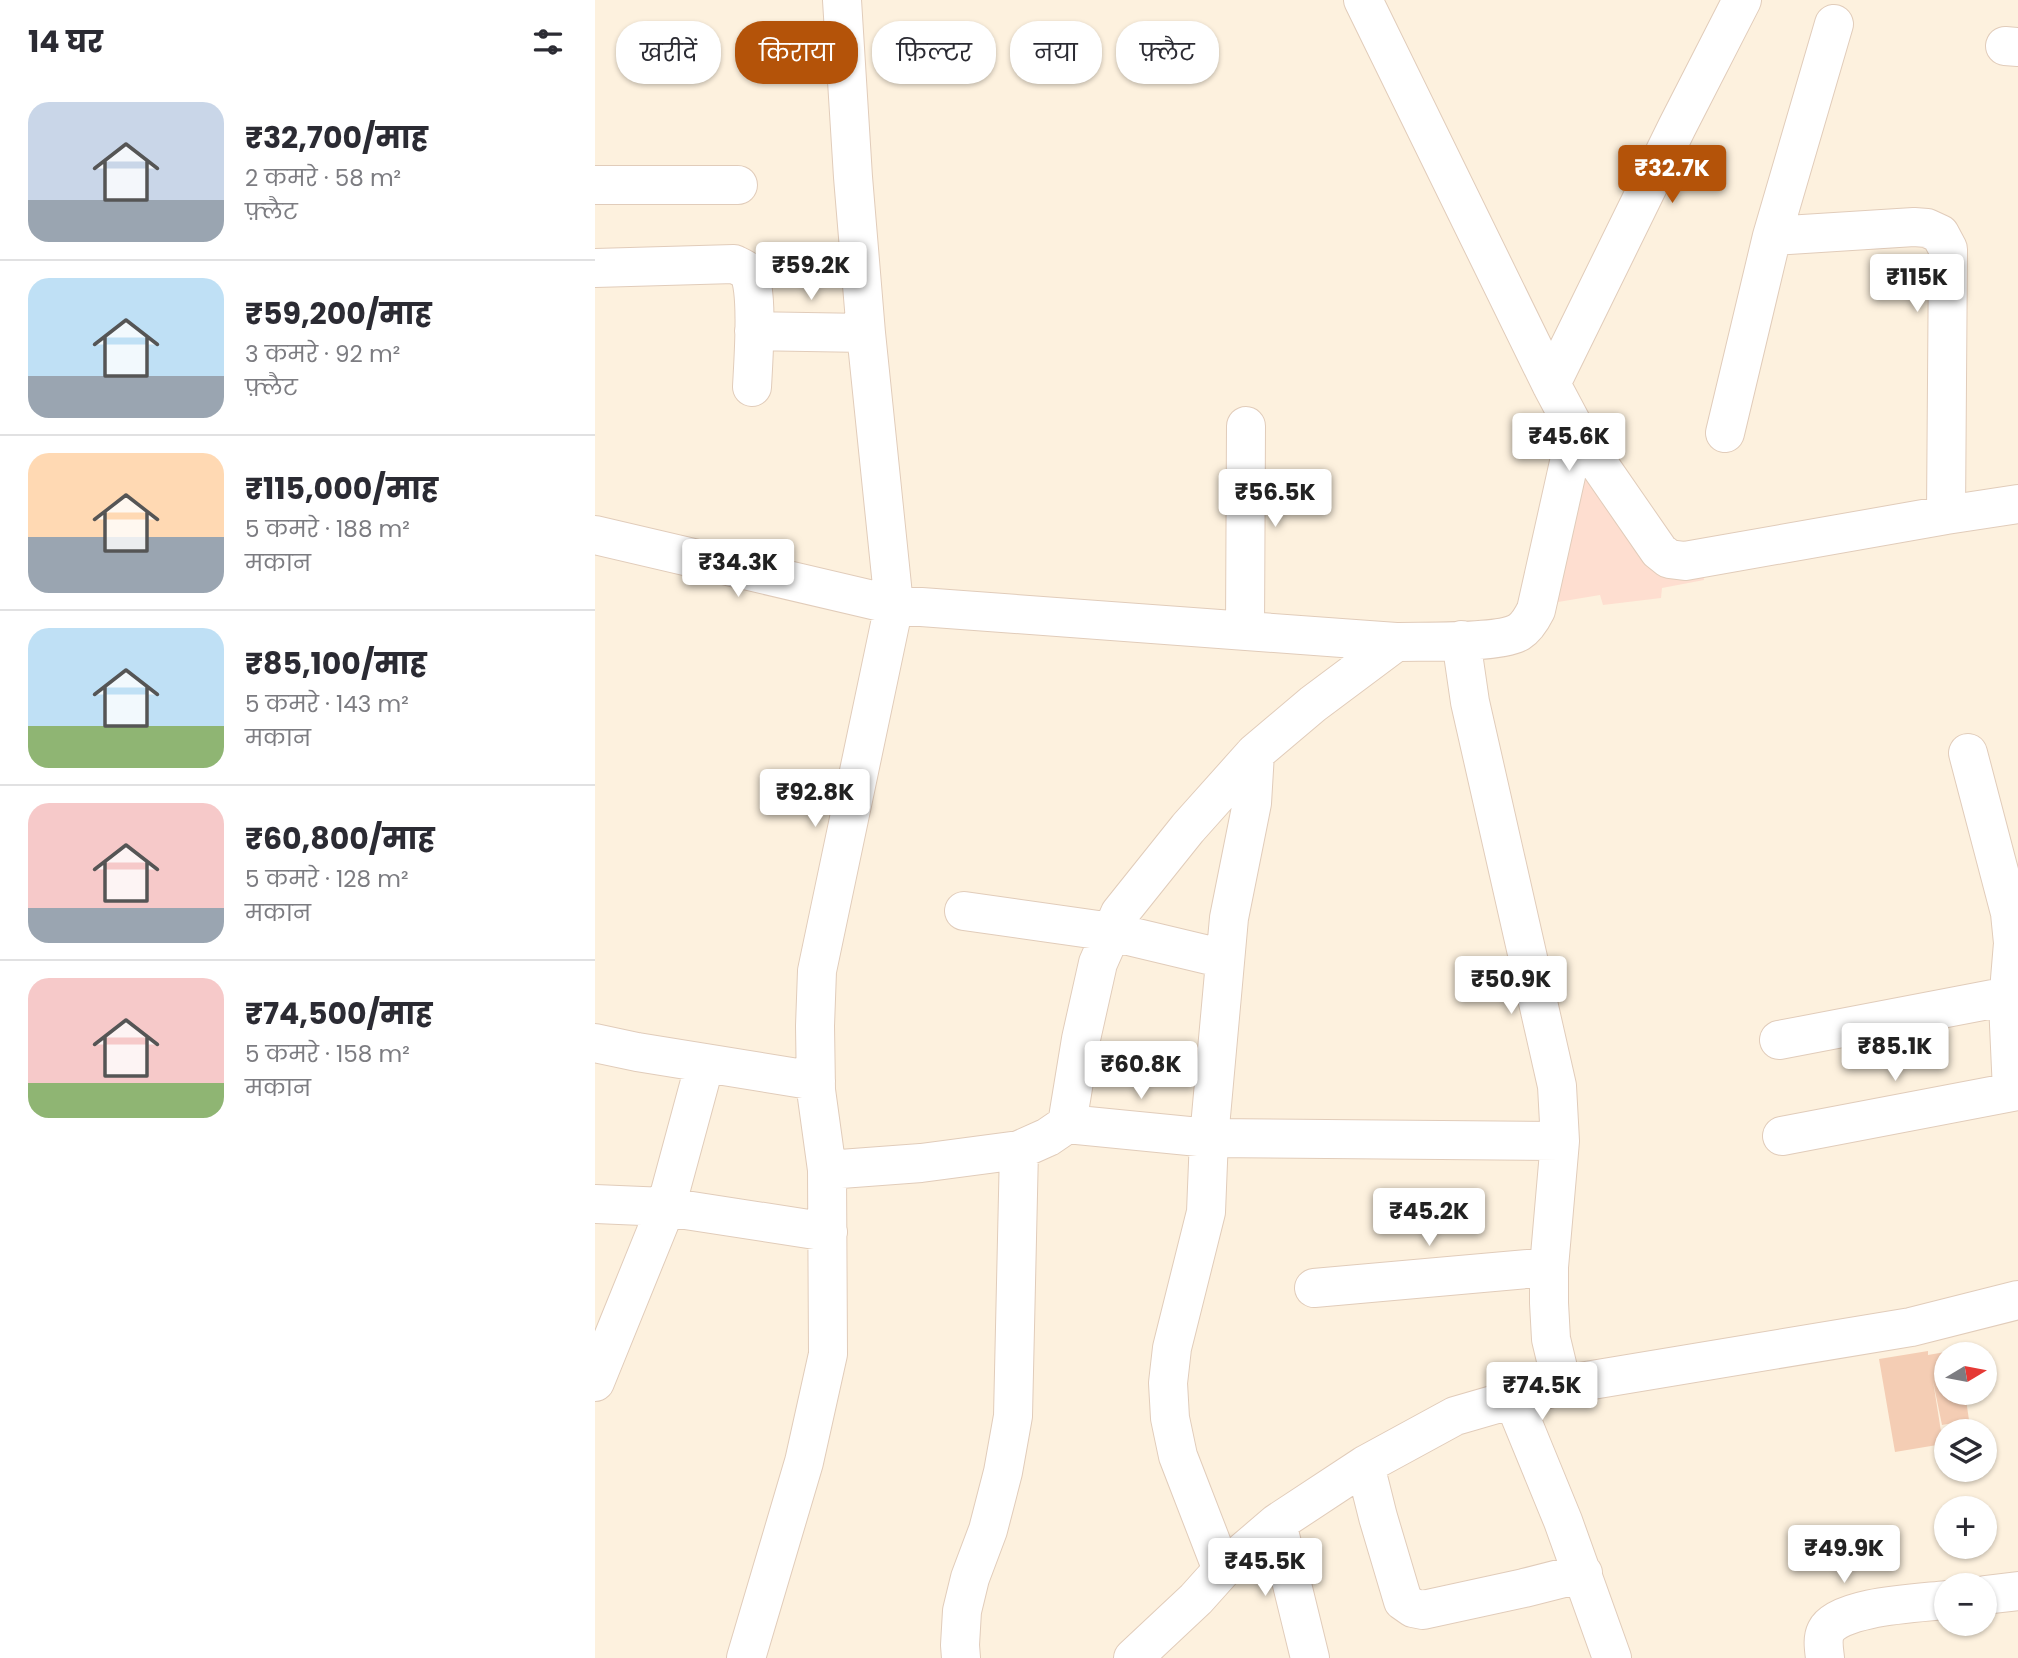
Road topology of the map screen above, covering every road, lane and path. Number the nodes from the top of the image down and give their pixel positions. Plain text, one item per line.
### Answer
1 (842, 0) edge
2 (1363, 0) edge
3 (1742, 0) edge
4 (1834, 24) dead end
5 (595, 185) edge
6 (738, 185) dead end
7 (1772, 236) junction
8 (595, 268) edge
9 (754, 331) junction
10 (866, 333) junction
11 (1551, 384) junction
12 (752, 387) dead end
13 (1246, 426) dead end
14 (1576, 430) junction
15 (1725, 433) dead end
16 (2018, 504) edge
17 (1946, 515) junction
18 (595, 535) edge
19 (894, 605) junction
20 (1245, 631) junction
21 (1461, 640) junction
22 (1396, 642) junction
23 (1255, 753) junction
24 (1968, 753) dead end
25 (964, 911) dead end
26 (1112, 932) junction
27 (1225, 959) junction
28 (2009, 996) junction
29 (1779, 1040) dead end
30 (595, 1043) edge
31 (705, 1063) junction
32 (816, 1081) junction
33 (2015, 1091) edge
34 (1067, 1124) junction
35 (1782, 1136) dead end
36 (1209, 1138) junction
37 (1560, 1141) junction
38 (1019, 1150) junction
39 (827, 1170) junction
40 (595, 1204) edge
41 (666, 1208) junction
42 (828, 1232) junction
43 (1549, 1267) junction
44 (1314, 1288) dead end
45 (2017, 1299) edge
46 (595, 1382) edge
47 (1562, 1385) junction
48 (1513, 1399) junction
49 (1365, 1465) junction
50 (1277, 1523) junction
51 (1222, 1570) junction
52 (1583, 1573) junction
53 (2018, 1591) edge
54 (1997, 1594) edge
55 (1934, 1601) edge
56 (746, 1658) edge
57 (961, 1658) edge
58 (1133, 1658) edge
59 (1310, 1658) edge
60 (1612, 1658) edge
61 (1825, 1658) edge

1 - 10 street
2 - 11 street
3 - 11 street
4 - 7 street
5 - 6 street
7 - 15 street
7 - 17 street
8 - 9 street
9 - 10 street
9 - 12 street
10 - 19 street
11 - 14 street
13 - 20 street
14 - 17 street
14 - 21 street
16 - 17 street
18 - 19 street
19 - 20 street
19 - 32 street
20 - 22 street
21 - 22 street
21 - 37 street
22 - 23 street
23 - 26 street
23 - 27 street
24 - 28 street
25 - 26 street
26 - 27 street
26 - 34 street
27 - 36 street
28 - 29 street
28 - 33 street
30 - 31 street
31 - 32 street
31 - 41 street
32 - 39 street
33 - 35 street
34 - 36 street
34 - 38 street
36 - 37 street
36 - 51 street
37 - 43 street
38 - 39 street
38 - 57 street
39 - 42 street
40 - 41 street
41 - 42 street
41 - 46 street
42 - 56 street
43 - 44 street
43 - 47 street
45 - 47 street
47 - 48 street
48 - 49 street
48 - 52 street
49 - 50 street
49 - 52 street
50 - 51 street
50 - 59 street
51 - 58 street
52 - 60 street
53 - 54 street
55 - 61 street

